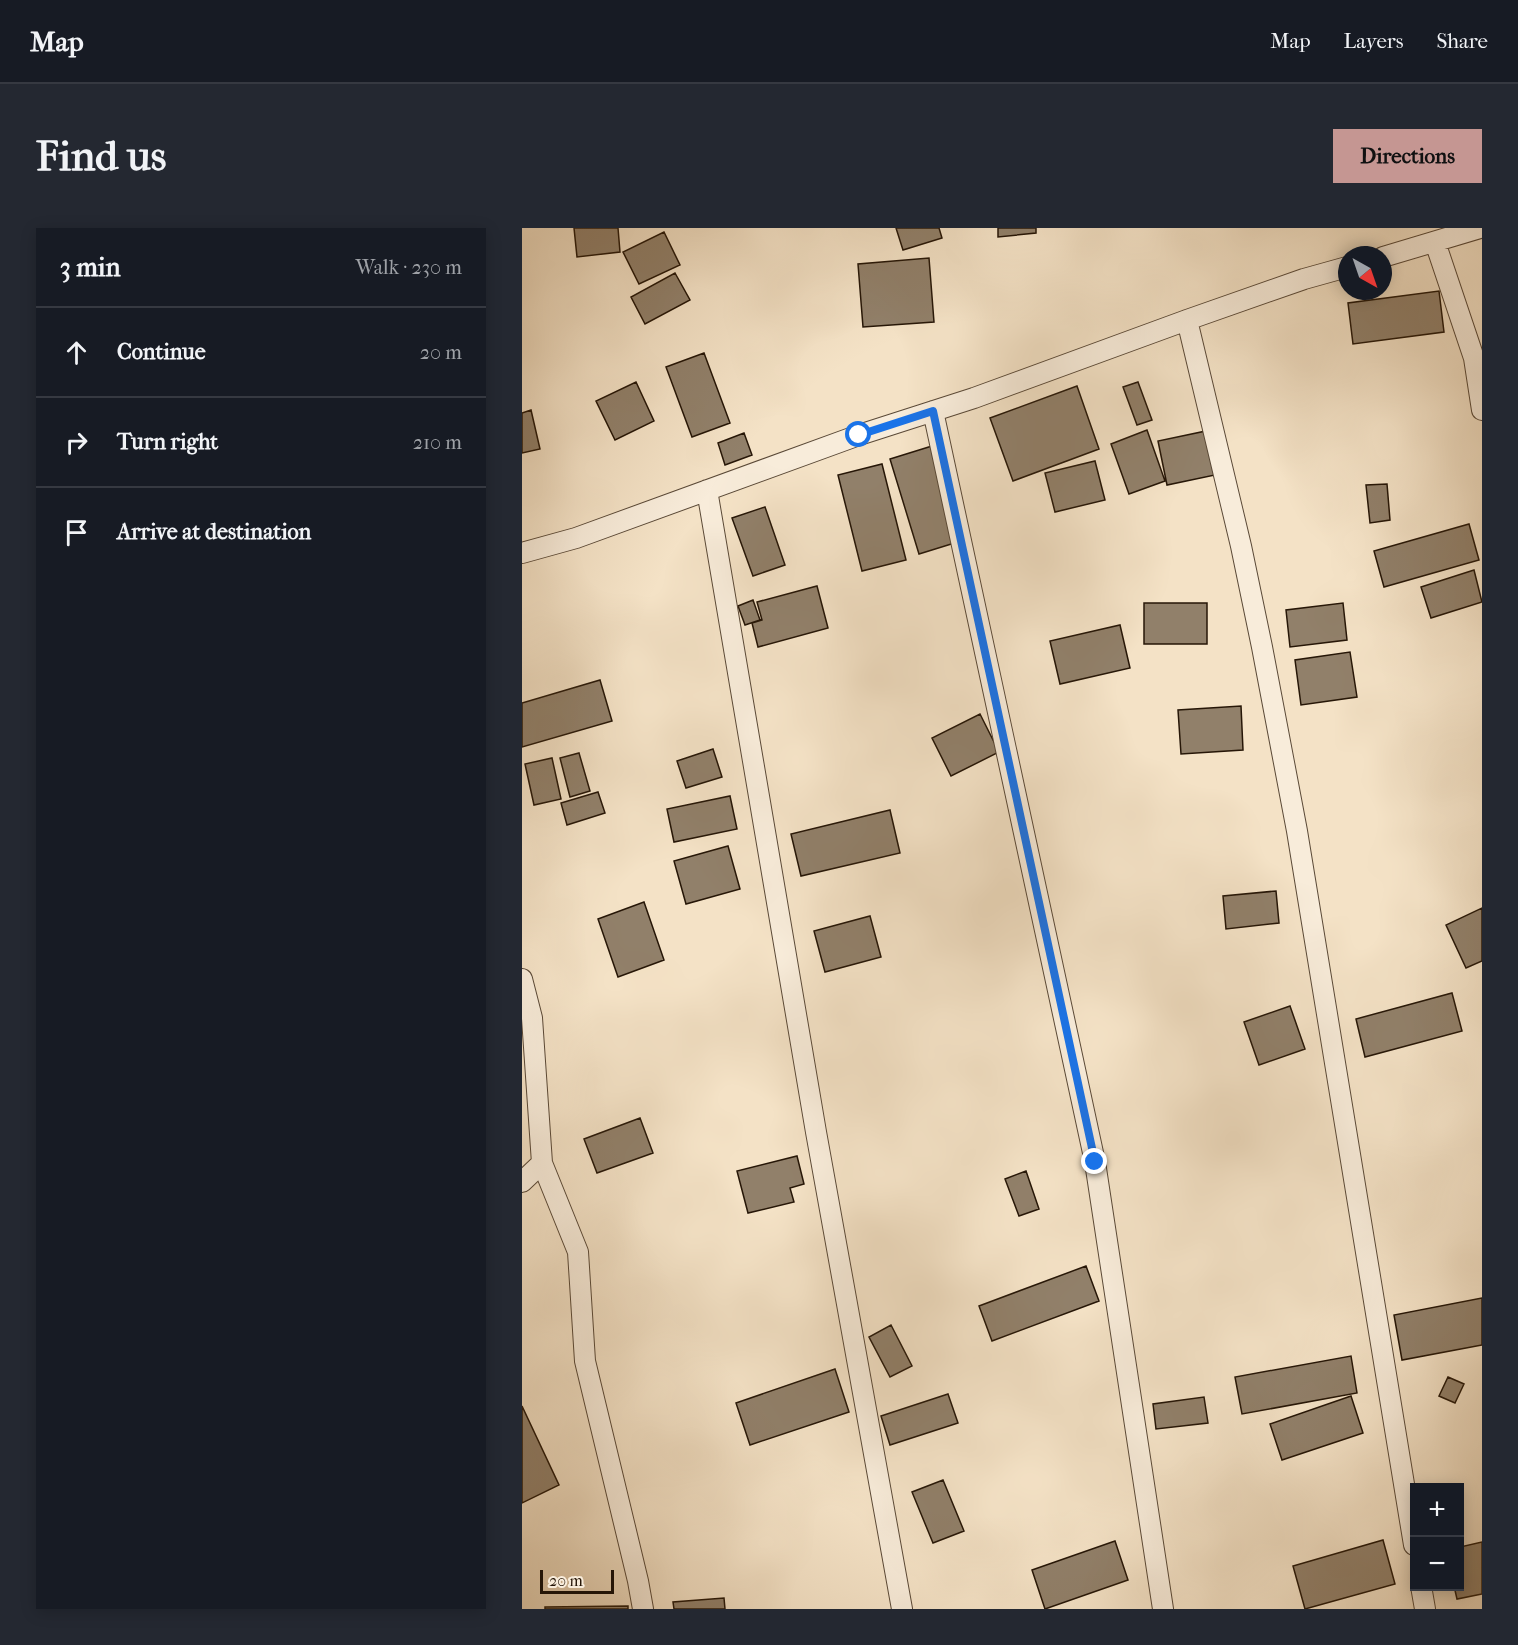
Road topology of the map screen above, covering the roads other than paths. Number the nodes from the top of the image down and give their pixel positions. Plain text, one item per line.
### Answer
1 (1480, 228) edge
2 (1435, 242) junction
3 (1392, 254) edge
4 (1338, 270) edge
5 (1187, 320) junction
6 (1482, 410) edge
7 (933, 411) junction
8 (707, 490) junction
9 (522, 553) edge
10 (522, 979) edge
11 (542, 1163) junction
12 (522, 1182) edge
13 (1413, 1537) edge
14 (1422, 1591) edge
15 (643, 1609) edge
16 (902, 1609) edge
17 (1163, 1609) edge
18 (1425, 1609) edge

1 - 2 street
2 - 3 street
2 - 6 street
4 - 5 street
5 - 7 street
5 - 13 street
7 - 8 street
7 - 17 street
8 - 9 street
8 - 16 street
10 - 11 street
11 - 12 street
11 - 15 street
14 - 18 street

